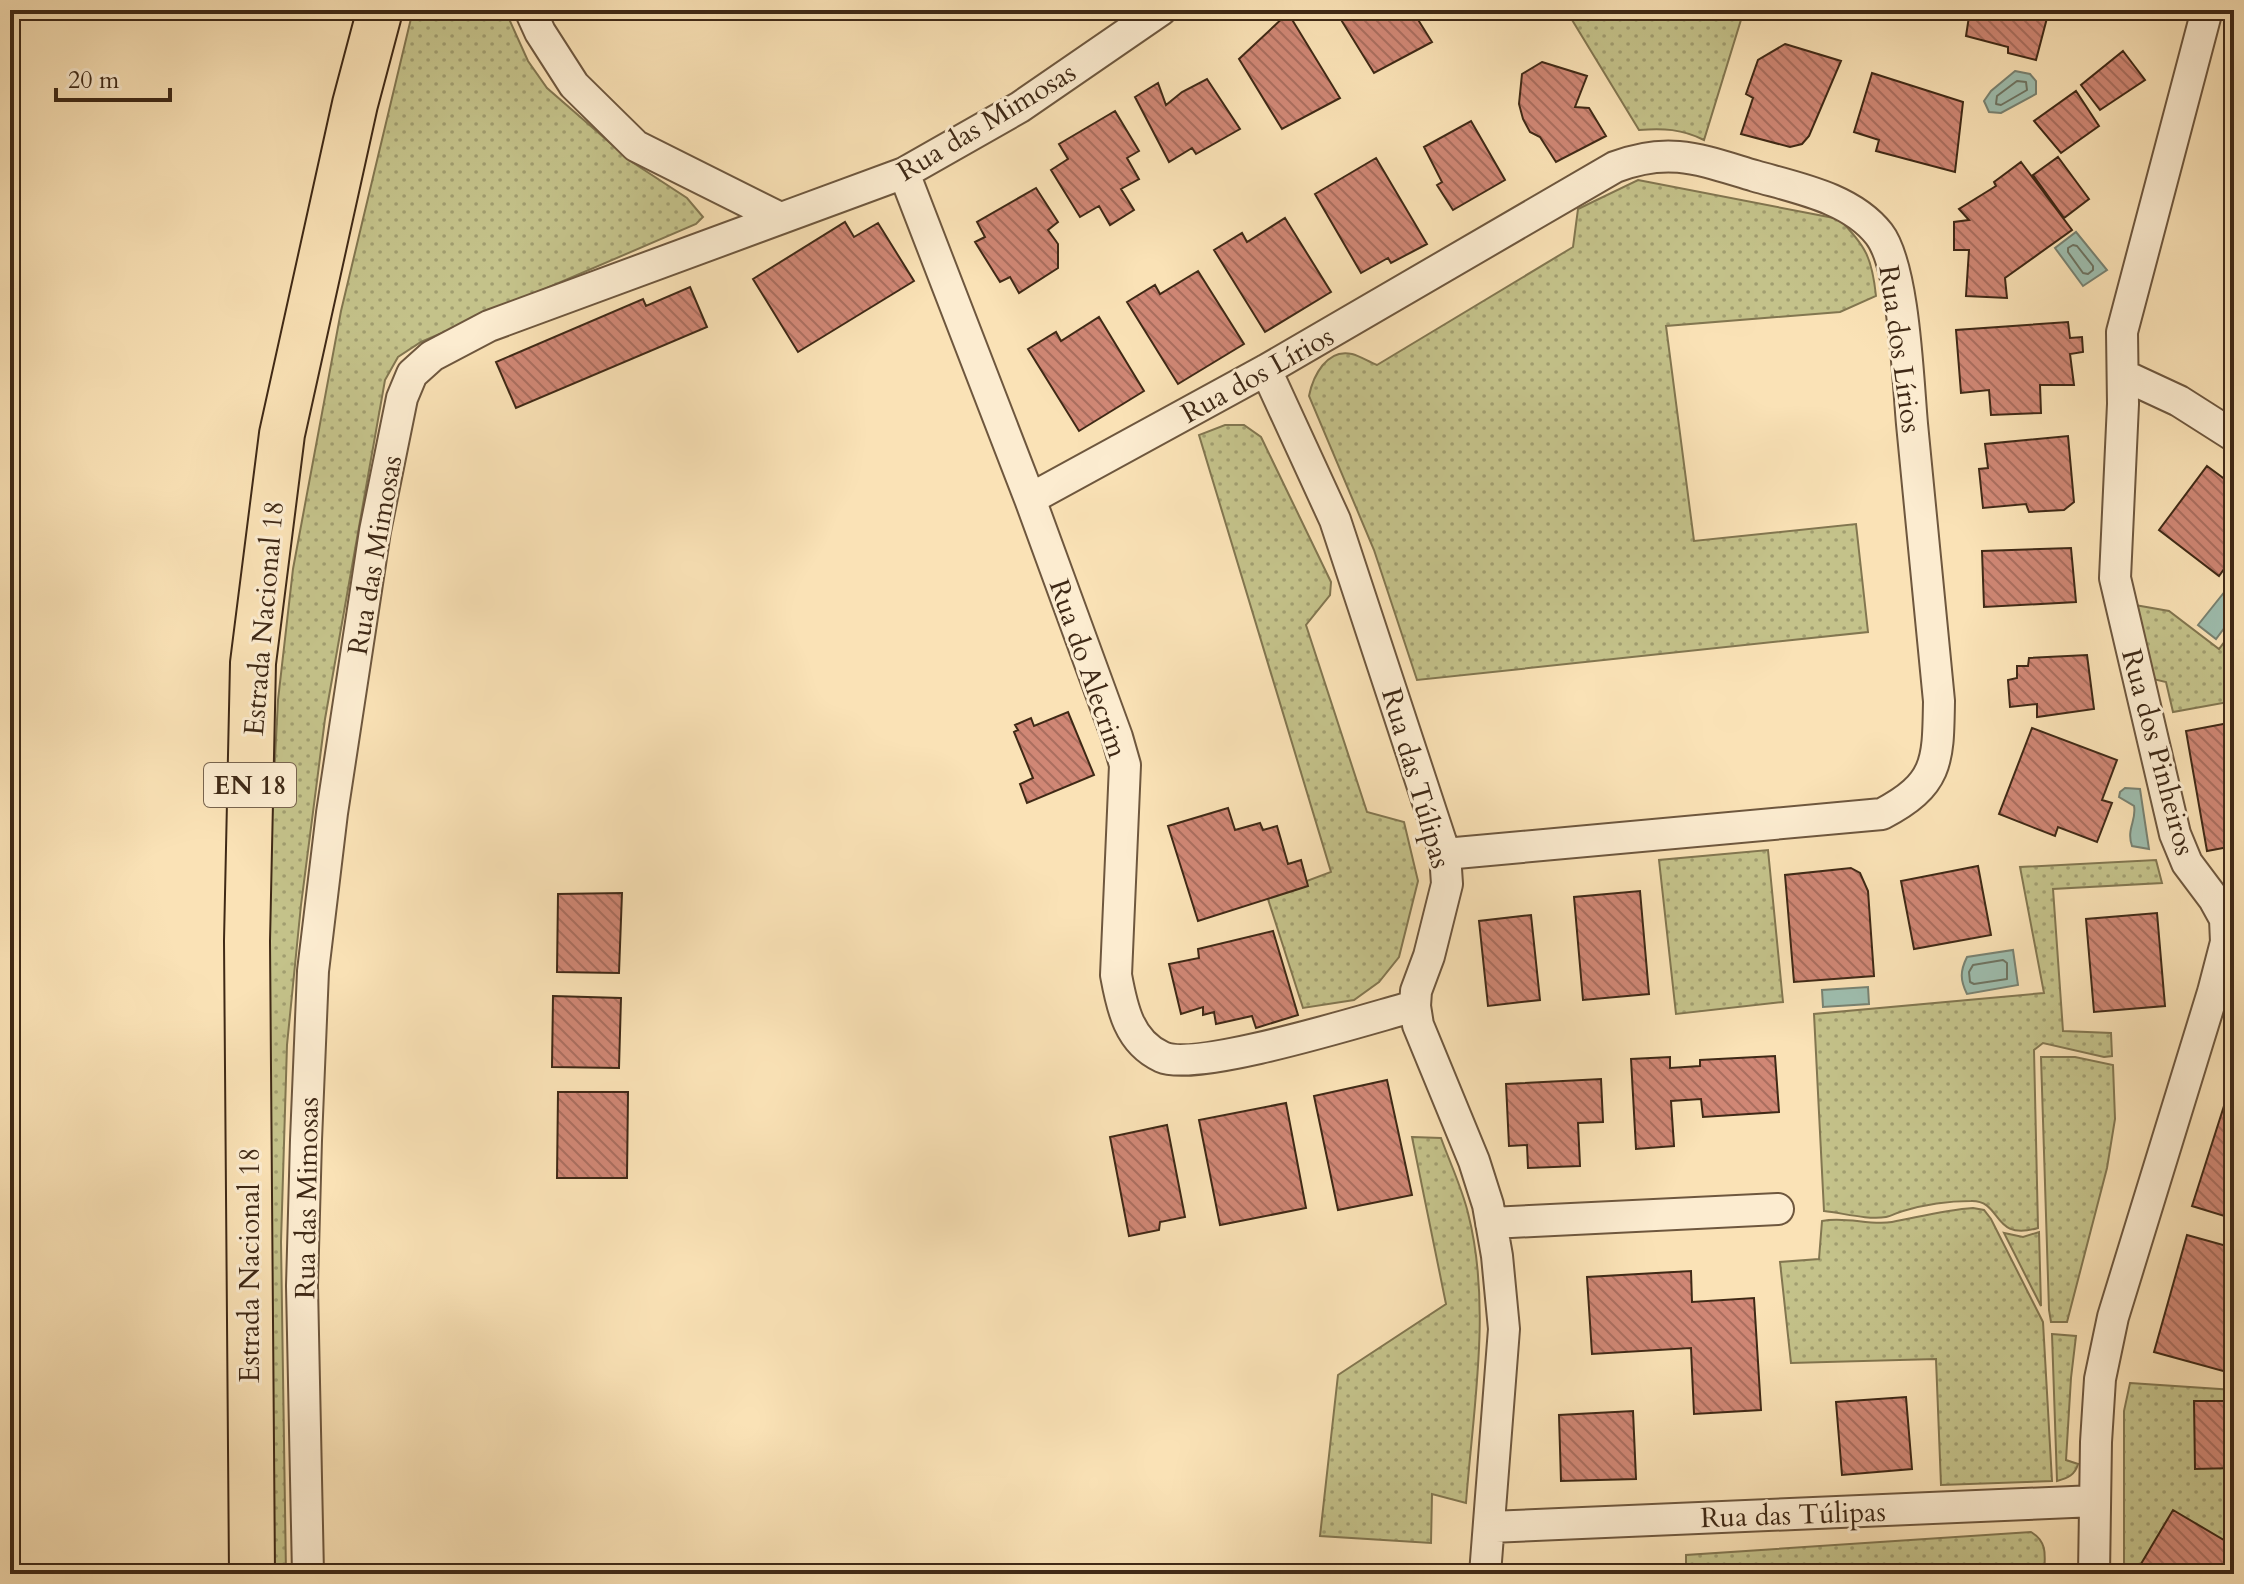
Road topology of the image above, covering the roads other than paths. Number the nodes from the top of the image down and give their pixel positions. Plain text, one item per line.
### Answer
1 (380, 10) edge
2 (530, 10) edge
3 (1161, 10) edge
4 (2207, 10) edge
5 (904, 173) junction
6 (780, 218) junction
7 (1266, 370) junction
8 (2123, 375) junction
9 (2234, 436) edge
10 (1030, 499) junction
11 (1445, 854) junction
12 (1415, 1006) junction
13 (1778, 1209) dead end
14 (1491, 1223) junction
15 (2095, 1501) junction
16 (1490, 1527) junction
17 (252, 1574) edge
18 (308, 1574) edge
19 (1485, 1574) edge
20 (2094, 1574) edge

1 - 17 main road, Estrada Nacional 18 / EN 18
2 - 6 street
3 - 5 street, Rua das Mimosas
4 - 8 street, Rua dos Pinheiros
5 - 6 street, Rua das Mimosas
5 - 10 street, Rua do Alecrim
6 - 18 street, Rua das Mimosas
7 - 10 street, Rua dos Lírios
7 - 11 street, Rua das Túlipas
7 - 11 street, Rua dos Lírios
8 - 9 street
8 - 15 street, Rua dos Pinheiros
10 - 12 street, Rua do Alecrim
11 - 12 street, Rua das Túlipas
12 - 14 street
13 - 14 street
14 - 16 street
15 - 16 street, Rua das Túlipas
15 - 20 street, Rua dos Pinheiros
16 - 19 street

